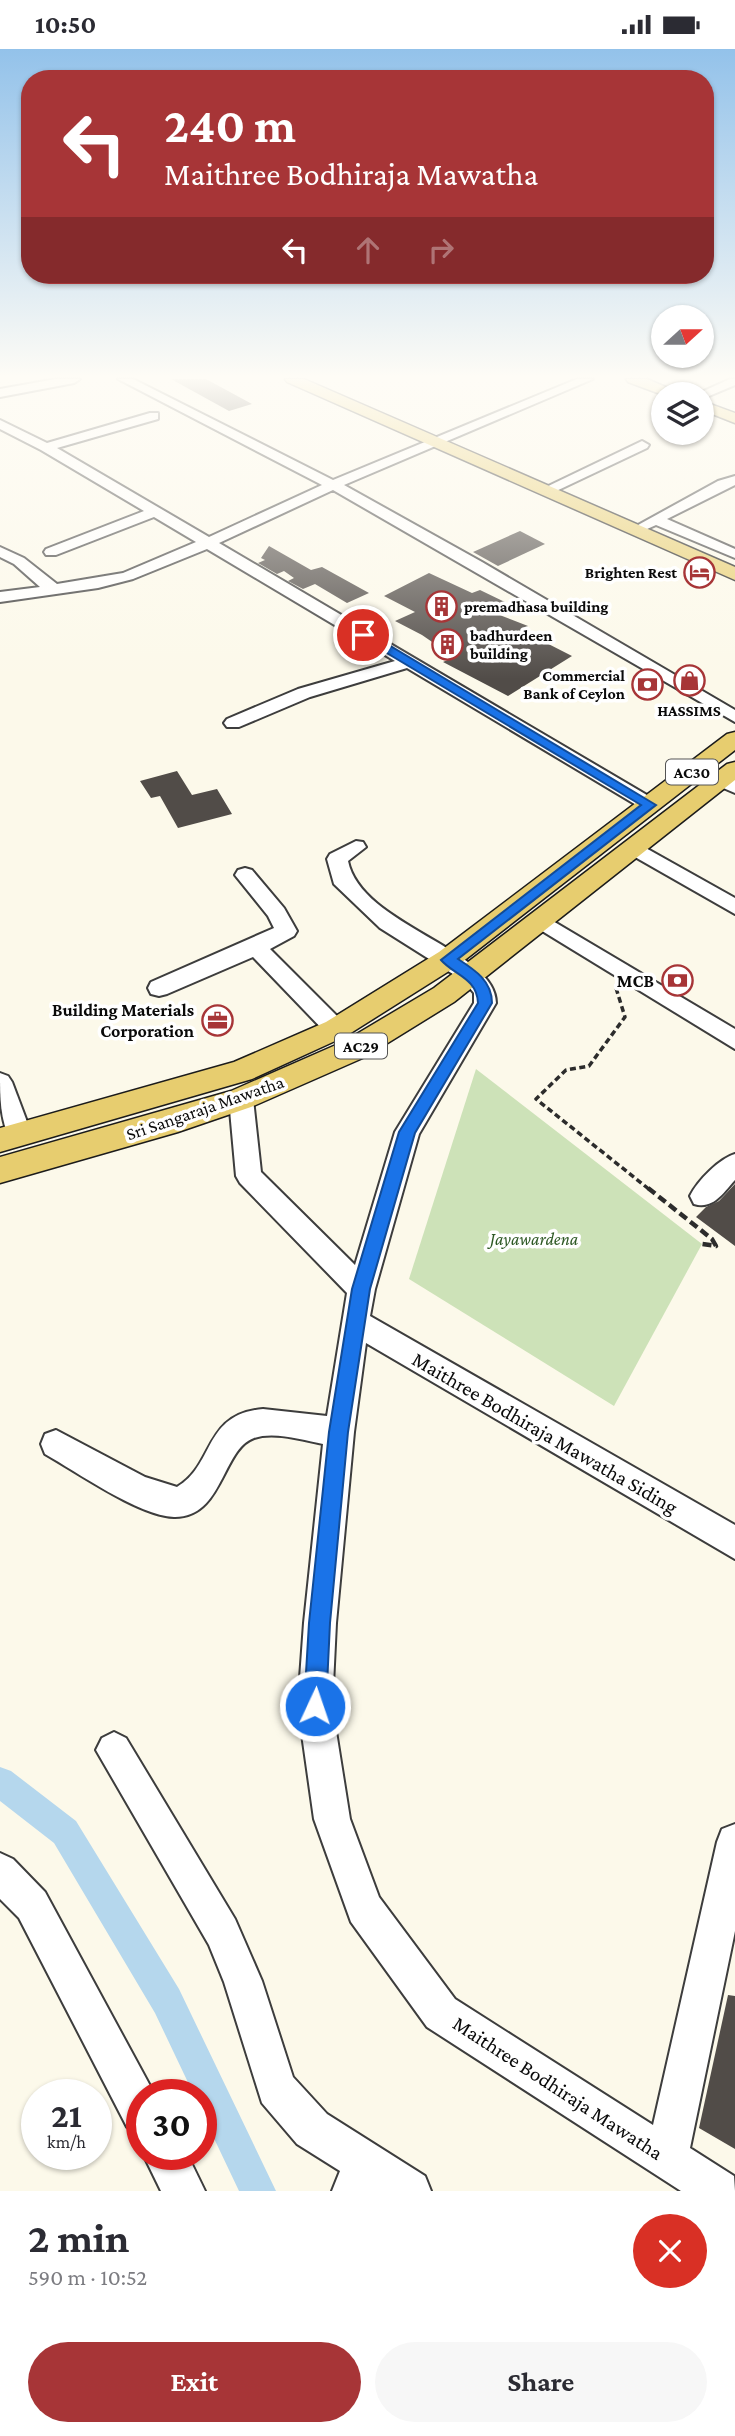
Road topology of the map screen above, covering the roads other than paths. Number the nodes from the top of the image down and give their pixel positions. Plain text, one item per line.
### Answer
1 (100, 479) edge
2 (321, 479) edge
3 (347, 479) edge
4 (522, 479) edge
5 (570, 479) edge
6 (735, 480) edge
7 (333, 485) junction
8 (547, 490) junction
9 (155, 512) junction
10 (656, 520) junction
11 (636, 530) junction
12 (208, 543) junction
13 (0, 551) edge
14 (51, 552) dead end
15 (735, 554) edge
16 (735, 575) edge
17 (54, 590) junction
18 (0, 597) edge
19 (410, 662) junction
20 (735, 717) edge
21 (233, 723) dead end
22 (735, 739) edge
23 (730, 779) edge
24 (659, 813) junction
25 (356, 847) dead end
26 (635, 848) junction
27 (245, 876) dead end
28 (735, 907) edge
29 (541, 921) junction
30 (257, 947) junction
31 (460, 967) junction
32 (159, 988) dead end
33 (336, 1029) junction
34 (735, 1040) edge
35 (0, 1082) edge
36 (241, 1099) junction
37 (10, 1138) edge
38 (735, 1164) edge
39 (0, 1170) edge
40 (703, 1196) dead end
41 (361, 1289) junction
42 (355, 1322) junction
43 (339, 1432) junction
44 (56, 1444) dead end
45 (735, 1543) edge
46 (114, 1750) dead end
47 (735, 1842) edge
48 (0, 1872) edge
49 (126, 2082) edge
50 (667, 2158) junction
51 (173, 2170) edge
52 (359, 2176) edge
53 (184, 2191) edge
54 (410, 2191) edge
55 (719, 2191) edge

1 - 9 street
2 - 7 street
3 - 7 street
4 - 8 main road
5 - 8 street
6 - 10 street
7 - 12 street
7 - 20 street
8 - 11 main road
9 - 12 street
9 - 14 street
10 - 11 street
10 - 15 street
11 - 16 main road
12 - 17 street
12 - 19 street
13 - 17 street
17 - 18 street
19 - 21 street
19 - 24 street
22 - 24 main road, AC30
23 - 24 main road, AC30
24 - 26 main road, Sri Sangaraja Mawatha / AC29
24 - 31 main road, Sri Sangaraja Mawatha / AC29
25 - 31 street
26 - 28 street
26 - 29 main road, Sri Sangaraja Mawatha / AC29
27 - 30 street
29 - 31 main road, Sri Sangaraja Mawatha / AC29
29 - 34 street
30 - 32 street
30 - 33 street
31 - 33 main road, Sri Sangaraja Mawatha / AC29
31 - 36 main road, Sri Sangaraja Mawatha / AC29
31 - 41 street, Maithree Bodhiraja Mawatha
33 - 37 main road, Sri Sangaraja Mawatha / AC29
35 - 37 street
36 - 39 main road, Sri Sangaraja Mawatha / AC29
36 - 41 street
38 - 40 street
41 - 42 street, Maithree Bodhiraja Mawatha
42 - 43 street, Maithree Bodhiraja Mawatha
42 - 45 street, Maithree Bodhiraja Mawatha Siding
43 - 44 street
43 - 50 street, Maithree Bodhiraja Mawatha
46 - 52 street
47 - 50 street
48 - 49 street
50 - 55 street, Maithree Bodhiraja Mawatha
51 - 53 street
52 - 54 street

